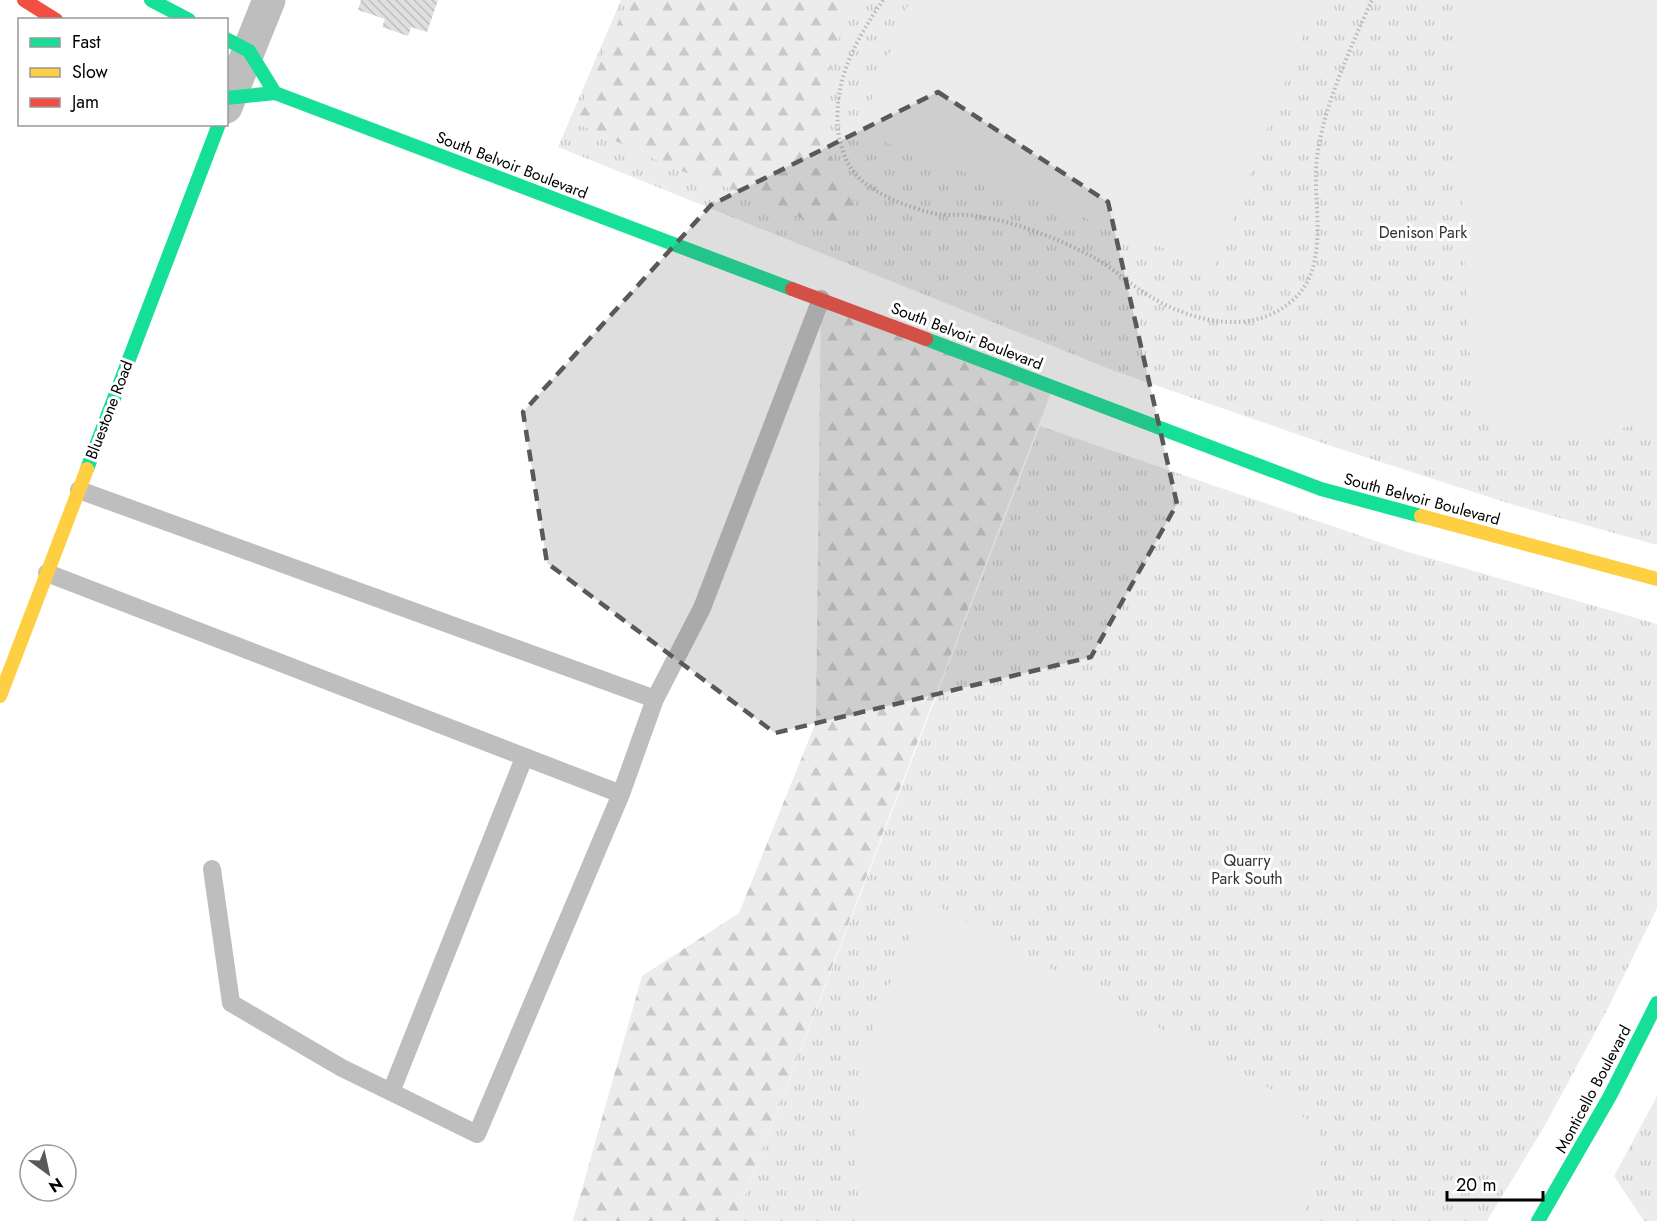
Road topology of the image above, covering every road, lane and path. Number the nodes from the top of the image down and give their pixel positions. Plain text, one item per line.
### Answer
1 (24, 0) edge
2 (152, 0) edge
3 (269, 0) edge
4 (883, 0) edge
5 (1372, 0) edge
6 (53, 18) edge
7 (185, 18) edge
8 (238, 45) edge
9 (228, 93) edge
10 (275, 93) junction
11 (228, 106) edge
12 (218, 126) edge
13 (821, 298) junction
14 (79, 490) junction
15 (47, 573) junction
16 (1657, 579) edge
17 (0, 696) edge
18 (655, 699) junction
19 (524, 758) junction
20 (621, 794) junction
21 (212, 869) dead end
22 (1657, 1003) edge
23 (391, 1092) junction
24 (1538, 1221) edge

1 - 6 street
2 - 7 street
3 - 8 street, Bluestone Road
4 - 5 path
8 - 9 street, Bluestone Road
8 - 10 street
10 - 11 street, South Belvoir Boulevard
10 - 13 street, South Belvoir Boulevard
12 - 14 street, Bluestone Road
13 - 16 street, South Belvoir Boulevard
13 - 18 lane
14 - 15 street, Bluestone Road
14 - 18 lane
15 - 17 street, Bluestone Road
15 - 19 lane
18 - 20 lane
19 - 20 lane
19 - 23 lane
20 - 23 lane
21 - 23 lane
22 - 24 street, Monticello Boulevard

